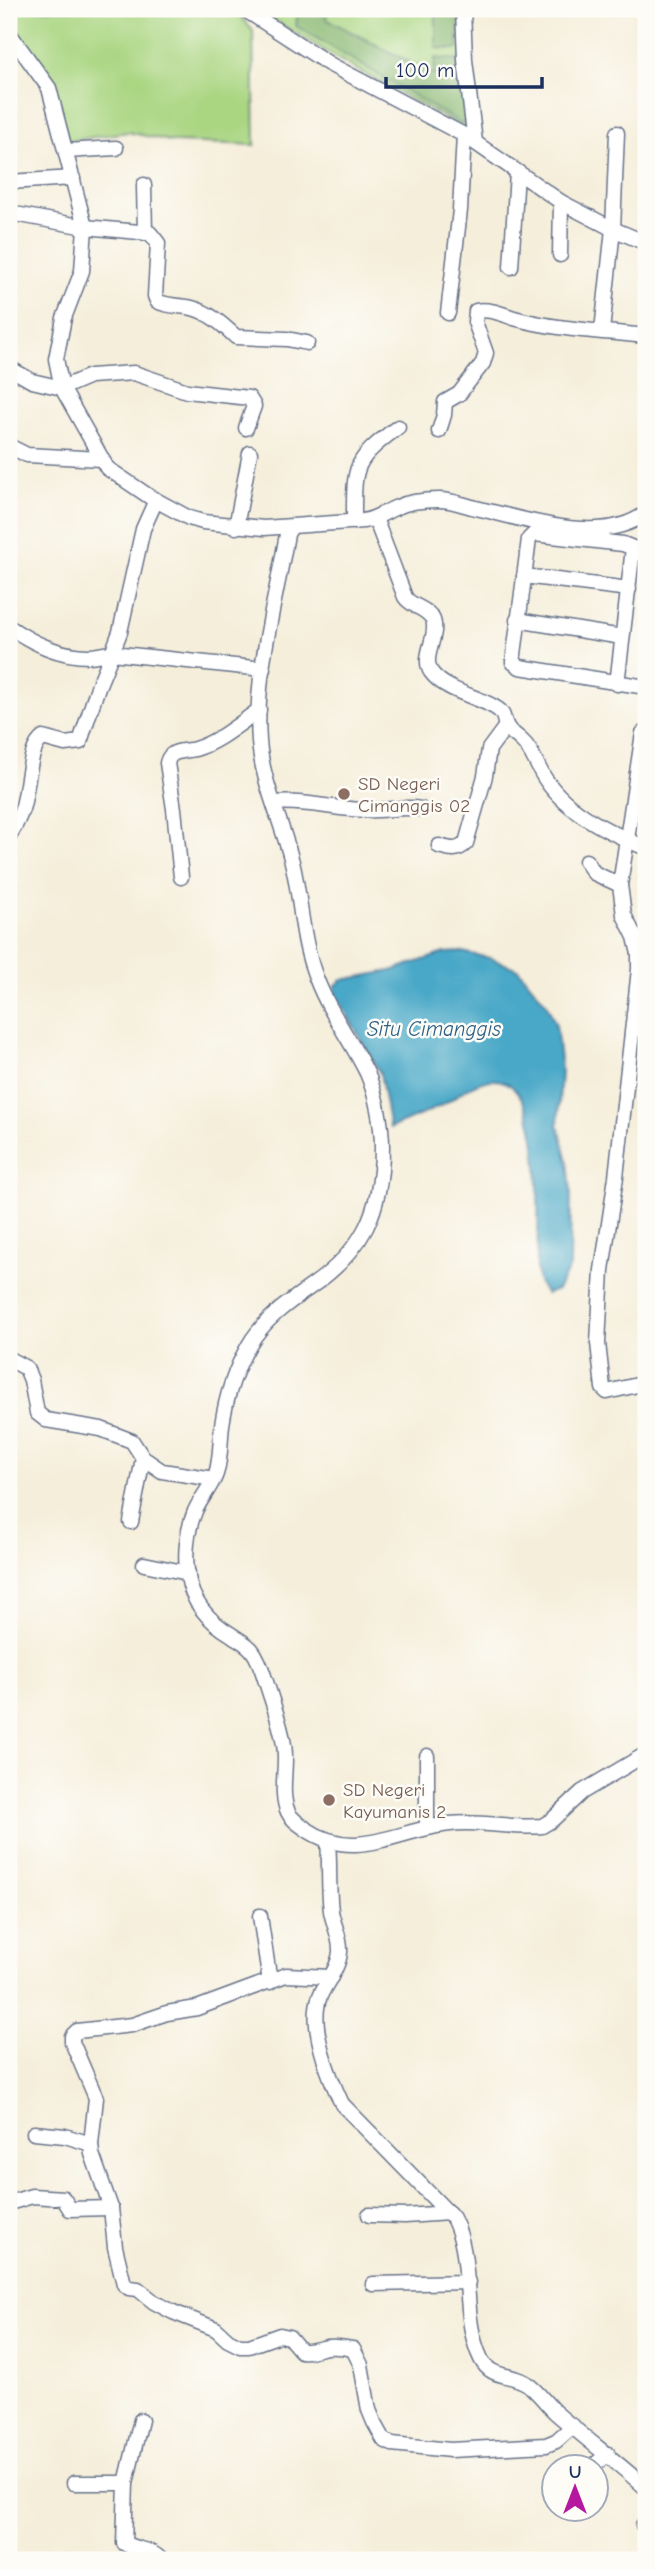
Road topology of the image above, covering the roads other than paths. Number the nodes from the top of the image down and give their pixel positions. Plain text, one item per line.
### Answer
1 (244, 9) edge
2 (463, 9) edge
3 (9, 33) edge
4 (617, 133) dead end
5 (470, 138) junction
6 (116, 148) dead end
7 (66, 151) junction
8 (517, 173) junction
9 (73, 178) junction
10 (9, 182) edge
11 (144, 184) dead end
12 (561, 202) junction
13 (15, 214) dead end
14 (85, 227) junction
15 (613, 229) junction
16 (145, 233) junction
17 (646, 242) edge
18 (560, 255) dead end
19 (511, 267) dead end
20 (448, 313) dead end
21 (602, 331) junction
22 (646, 336) edge
23 (307, 343) dead end
24 (9, 368) edge
25 (62, 388) junction
26 (398, 427) dead end
27 (246, 428) dead end
28 (439, 431) dead end
29 (9, 446) edge
30 (250, 453) dead end
31 (101, 459) junction
32 (156, 500) junction
33 (646, 513) edge
34 (375, 518) junction
35 (354, 522) junction
36 (236, 527) junction
37 (291, 527) junction
38 (524, 576) junction
39 (629, 589) junction
40 (517, 620) junction
41 (9, 627) edge
42 (622, 637) junction
43 (112, 653) junction
44 (263, 669) junction
45 (646, 678) edge
46 (614, 680) junction
47 (646, 687) edge
48 (258, 710) junction
49 (506, 726) junction
50 (643, 733) dead end
51 (275, 803) junction
52 (421, 809) dead end
53 (9, 837) edge
54 (628, 840) junction
55 (439, 846) dead end
56 (646, 848) edge
57 (586, 861) dead end
58 (181, 877) dead end
59 (620, 885) junction
60 (9, 1359) edge
61 (646, 1383) edge
62 (143, 1458) junction
63 (214, 1479) junction
64 (131, 1522) dead end
65 (144, 1564) dead end
66 (188, 1573) junction
67 (646, 1754) edge
68 (426, 1756) dead end
69 (427, 1828) junction
70 (328, 1841) junction
71 (260, 1916) dead end
72 (331, 1976) junction
73 (270, 1982) junction
74 (34, 2133) dead end
75 (91, 2144) junction
76 (9, 2203) edge
77 (111, 2208) junction
78 (449, 2213) junction
79 (369, 2215) dead end
80 (468, 2282) junction
81 (373, 2284) dead end
82 (141, 2420) dead end
83 (573, 2426) junction
84 (608, 2454) edge
85 (610, 2456) edge
86 (74, 2483) dead end
87 (126, 2483) junction
88 (646, 2488) edge
89 (161, 2560) edge

1 - 5 street
2 - 5 street
3 - 7 street
4 - 15 street
5 - 8 street
5 - 20 street
6 - 7 street
7 - 9 street
8 - 12 street
8 - 19 street
9 - 10 street
9 - 14 street
11 - 16 street
12 - 15 street
12 - 18 street
13 - 14 street
14 - 16 street
14 - 25 street
15 - 17 street
15 - 21 street
16 - 23 street
21 - 22 street
21 - 28 street
24 - 25 street
25 - 27 street
25 - 31 street
26 - 35 street
29 - 31 street
30 - 36 street
31 - 32 street
32 - 36 street
32 - 43 street
33 - 34 street
34 - 35 street
34 - 49 street
35 - 37 street
36 - 37 street
37 - 44 street
38 - 39 street
38 - 39 street
38 - 40 street
39 - 42 street
40 - 42 street
40 - 46 street
41 - 43 street
42 - 46 street
43 - 44 street
43 - 53 street
44 - 48 street
45 - 46 street
46 - 47 street
48 - 51 street
48 - 58 street
49 - 54 street
49 - 55 street
50 - 54 street
51 - 52 street
51 - 63 street
54 - 56 street
54 - 59 street
57 - 59 street
59 - 61 street
60 - 62 street
62 - 63 street
62 - 64 street
63 - 66 street
65 - 66 street
66 - 70 street
67 - 69 street
68 - 69 street
69 - 70 street
70 - 72 street
71 - 73 street
72 - 73 street
72 - 78 street
73 - 75 street
74 - 75 street
75 - 77 street
76 - 77 street
77 - 83 street
78 - 79 street
78 - 80 street
80 - 81 street
80 - 83 street
82 - 87 street
83 - 84 street
85 - 88 street
86 - 87 street
87 - 89 street

